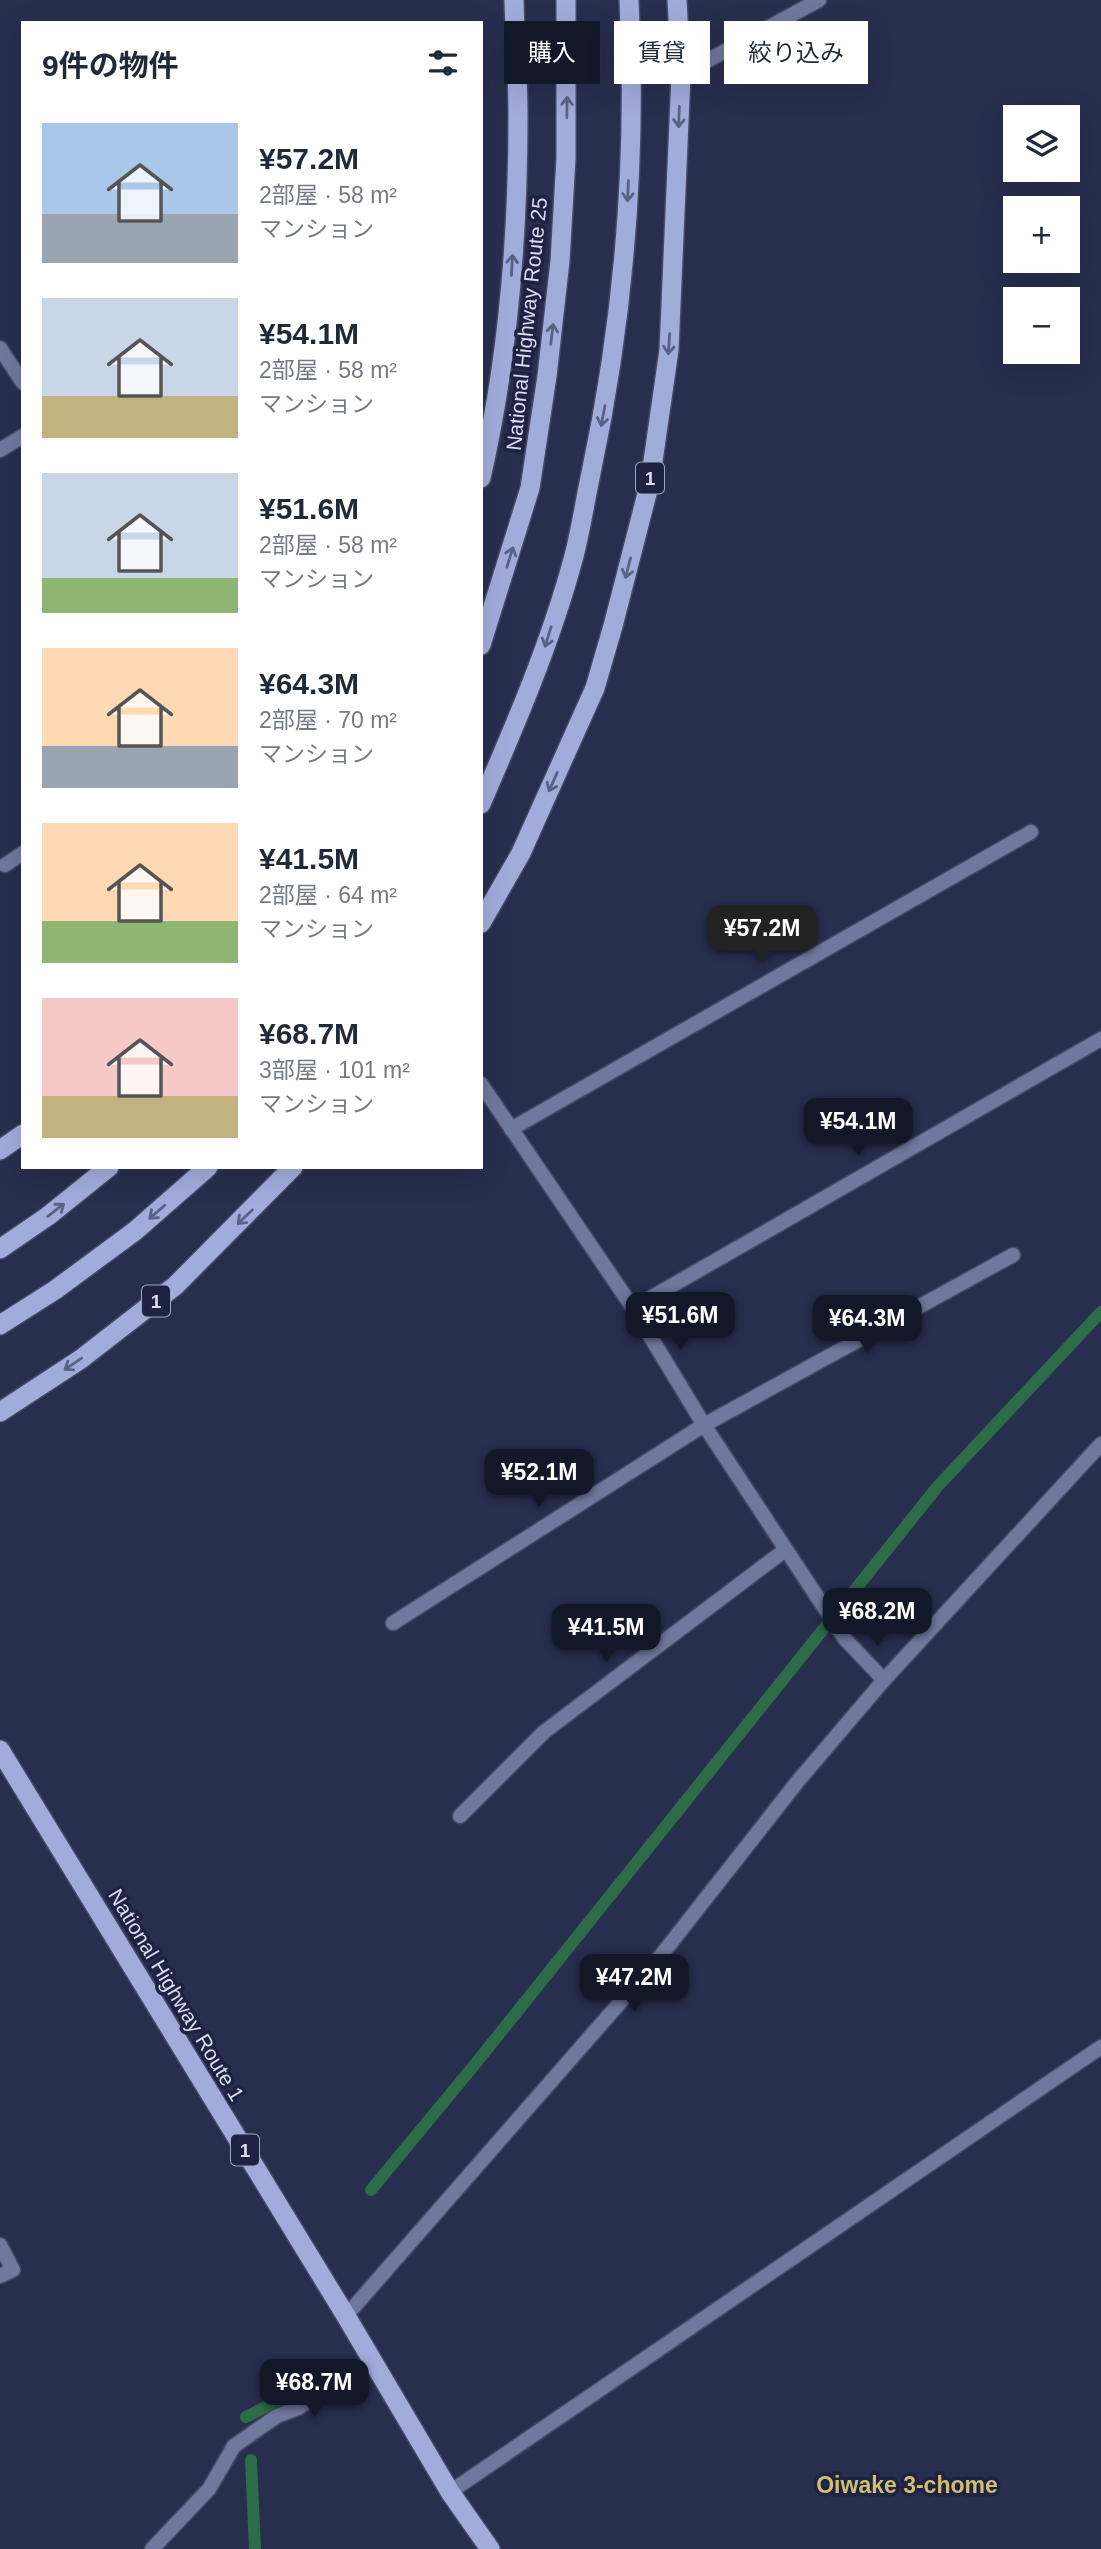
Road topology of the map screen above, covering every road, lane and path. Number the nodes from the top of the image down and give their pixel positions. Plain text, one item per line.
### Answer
1 (514, 0) edge
2 (566, 0) edge
3 (629, 0) edge
4 (677, 0) edge
5 (819, 0) edge
6 (678, 21) edge
7 (710, 59) edge
8 (681, 84) edge
9 (0, 348) edge
10 (21, 380) edge
11 (21, 437) edge
12 (0, 450) edge
13 (483, 469) edge
14 (483, 639) edge
15 (483, 799) edge
16 (1031, 832) dead end
17 (21, 854) edge
18 (5, 865) dead end
19 (483, 920) edge
20 (1101, 1039) edge
21 (483, 1087) edge
22 (511, 1129) junction
23 (21, 1135) edge
24 (0, 1150) edge
25 (107, 1169) edge
26 (206, 1169) edge
27 (291, 1169) edge
28 (0, 1249) edge
29 (1013, 1255) dead end
30 (633, 1308) junction
31 (0, 1325) edge
32 (0, 1412) edge
33 (704, 1425) junction
34 (1101, 1444) edge
35 (785, 1550) junction
36 (393, 1623) dead end
37 (884, 1680) junction
38 (0, 1750) edge
39 (460, 1816) dead end
40 (1101, 2047) edge
41 (0, 2245) edge
42 (0, 2276) edge
43 (346, 2316) junction
44 (373, 2360) junction
45 (450, 2492) junction
46 (152, 2549) edge
47 (490, 2549) edge

13 -> 1 highway
14 -> 2 highway, National Highway Route 25
3 -> 15 highway
4 - 6 highway, 1
5 - 7 street
8 -> 19 highway, 1
9 - 10 street
11 - 12 street
16 - 22 street
17 - 18 street
20 - 30 street
21 - 22 street
22 - 30 street
23 - 24 highway
28 -> 25 highway
26 -> 31 highway
27 -> 32 highway, 1
29 - 33 street
30 - 33 street
33 - 35 street
33 - 36 street
34 - 37 street
35 - 37 street
35 - 39 street
37 - 43 street
38 - 43 highway, National Highway Route 1 / 1
40 - 45 street
41 - 42 street
43 - 44 highway, National Highway Route 1 / 1
44 - 45 highway, National Highway Route 1 / 1
44 - 46 street
45 - 47 highway, National Highway Route 1 / 1

